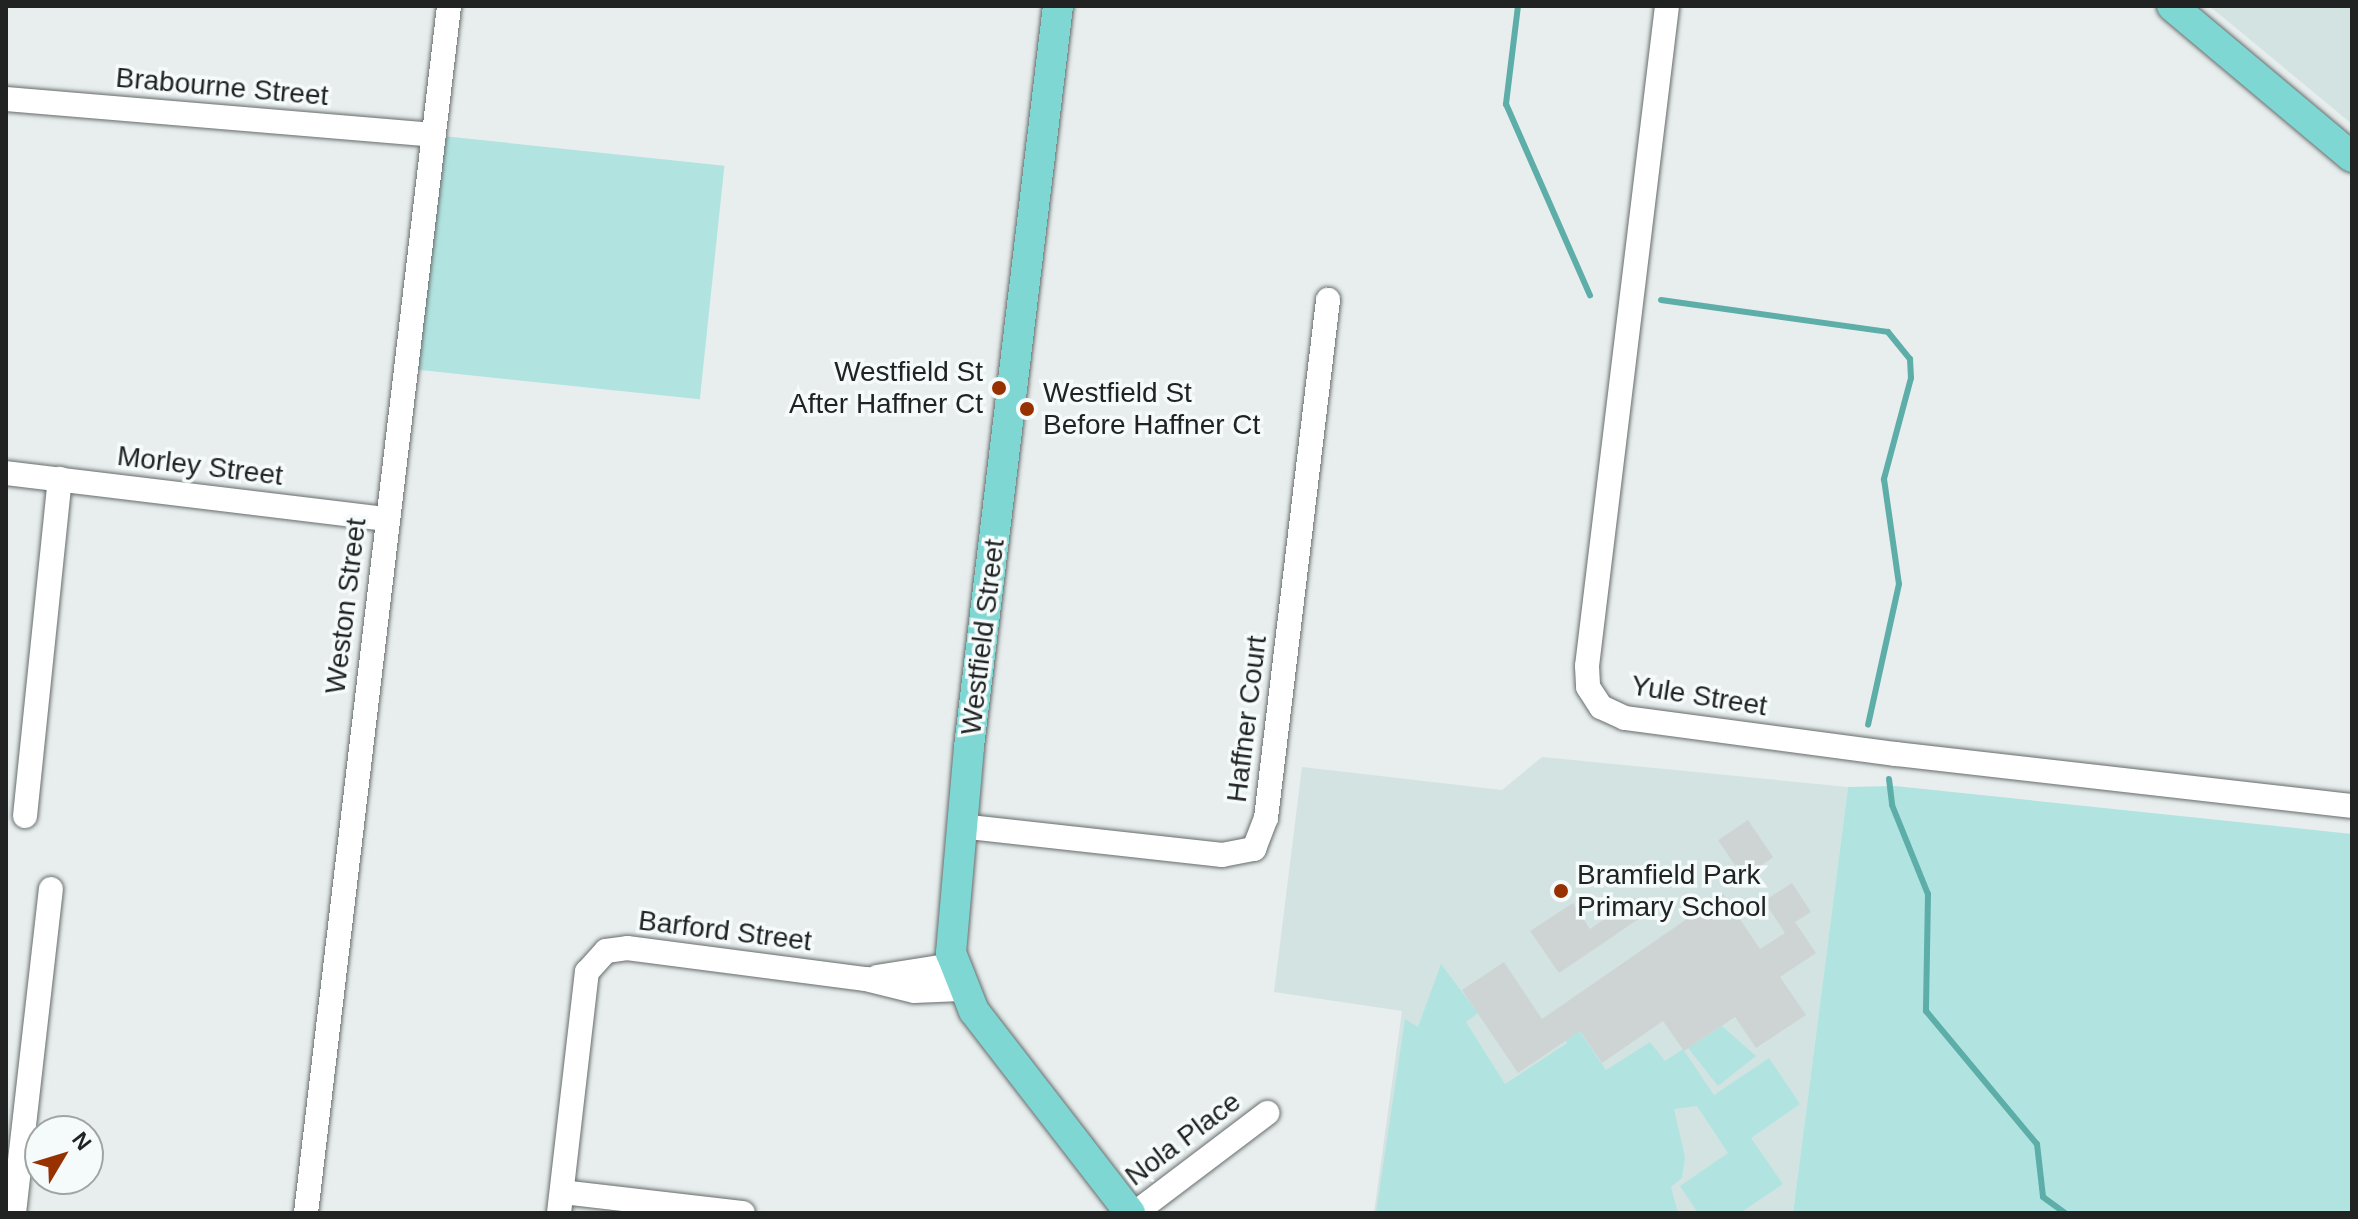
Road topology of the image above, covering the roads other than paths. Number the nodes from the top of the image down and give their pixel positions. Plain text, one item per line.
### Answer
1 (449, 6) edge
2 (1058, 6) edge
3 (1667, 6) edge
4 (2172, 6) edge
5 (6, 99) edge
6 (433, 135) junction
7 (2352, 157) edge
8 (1328, 300) dead end
9 (6, 473) edge
10 (60, 479) junction
11 (387, 519) junction
12 (2352, 806) edge
13 (25, 816) dead end
14 (960, 826) junction
15 (51, 889) dead end
16 (957, 977) junction
17 (1267, 1113) dead end
18 (561, 1202) edge
19 (14, 1213) edge
20 (306, 1213) edge
21 (743, 1213) edge
22 (1133, 1213) edge

1 - 6 street, Weston Street
2 - 14 main road, Westfield Street
3 - 12 street, Yule Street
4 - 7 main road
5 - 6 street, Brabourne Street
6 - 11 street, Weston Street
8 - 14 street, Haffner Court
9 - 10 street, Morley Street
10 - 11 street, Morley Street
10 - 13 street
11 - 20 street, Weston Street
14 - 16 main road, Westfield Street
15 - 19 street
16 - 18 street, Barford Street
16 - 22 main road
17 - 22 street, Nola Place
18 - 21 street

